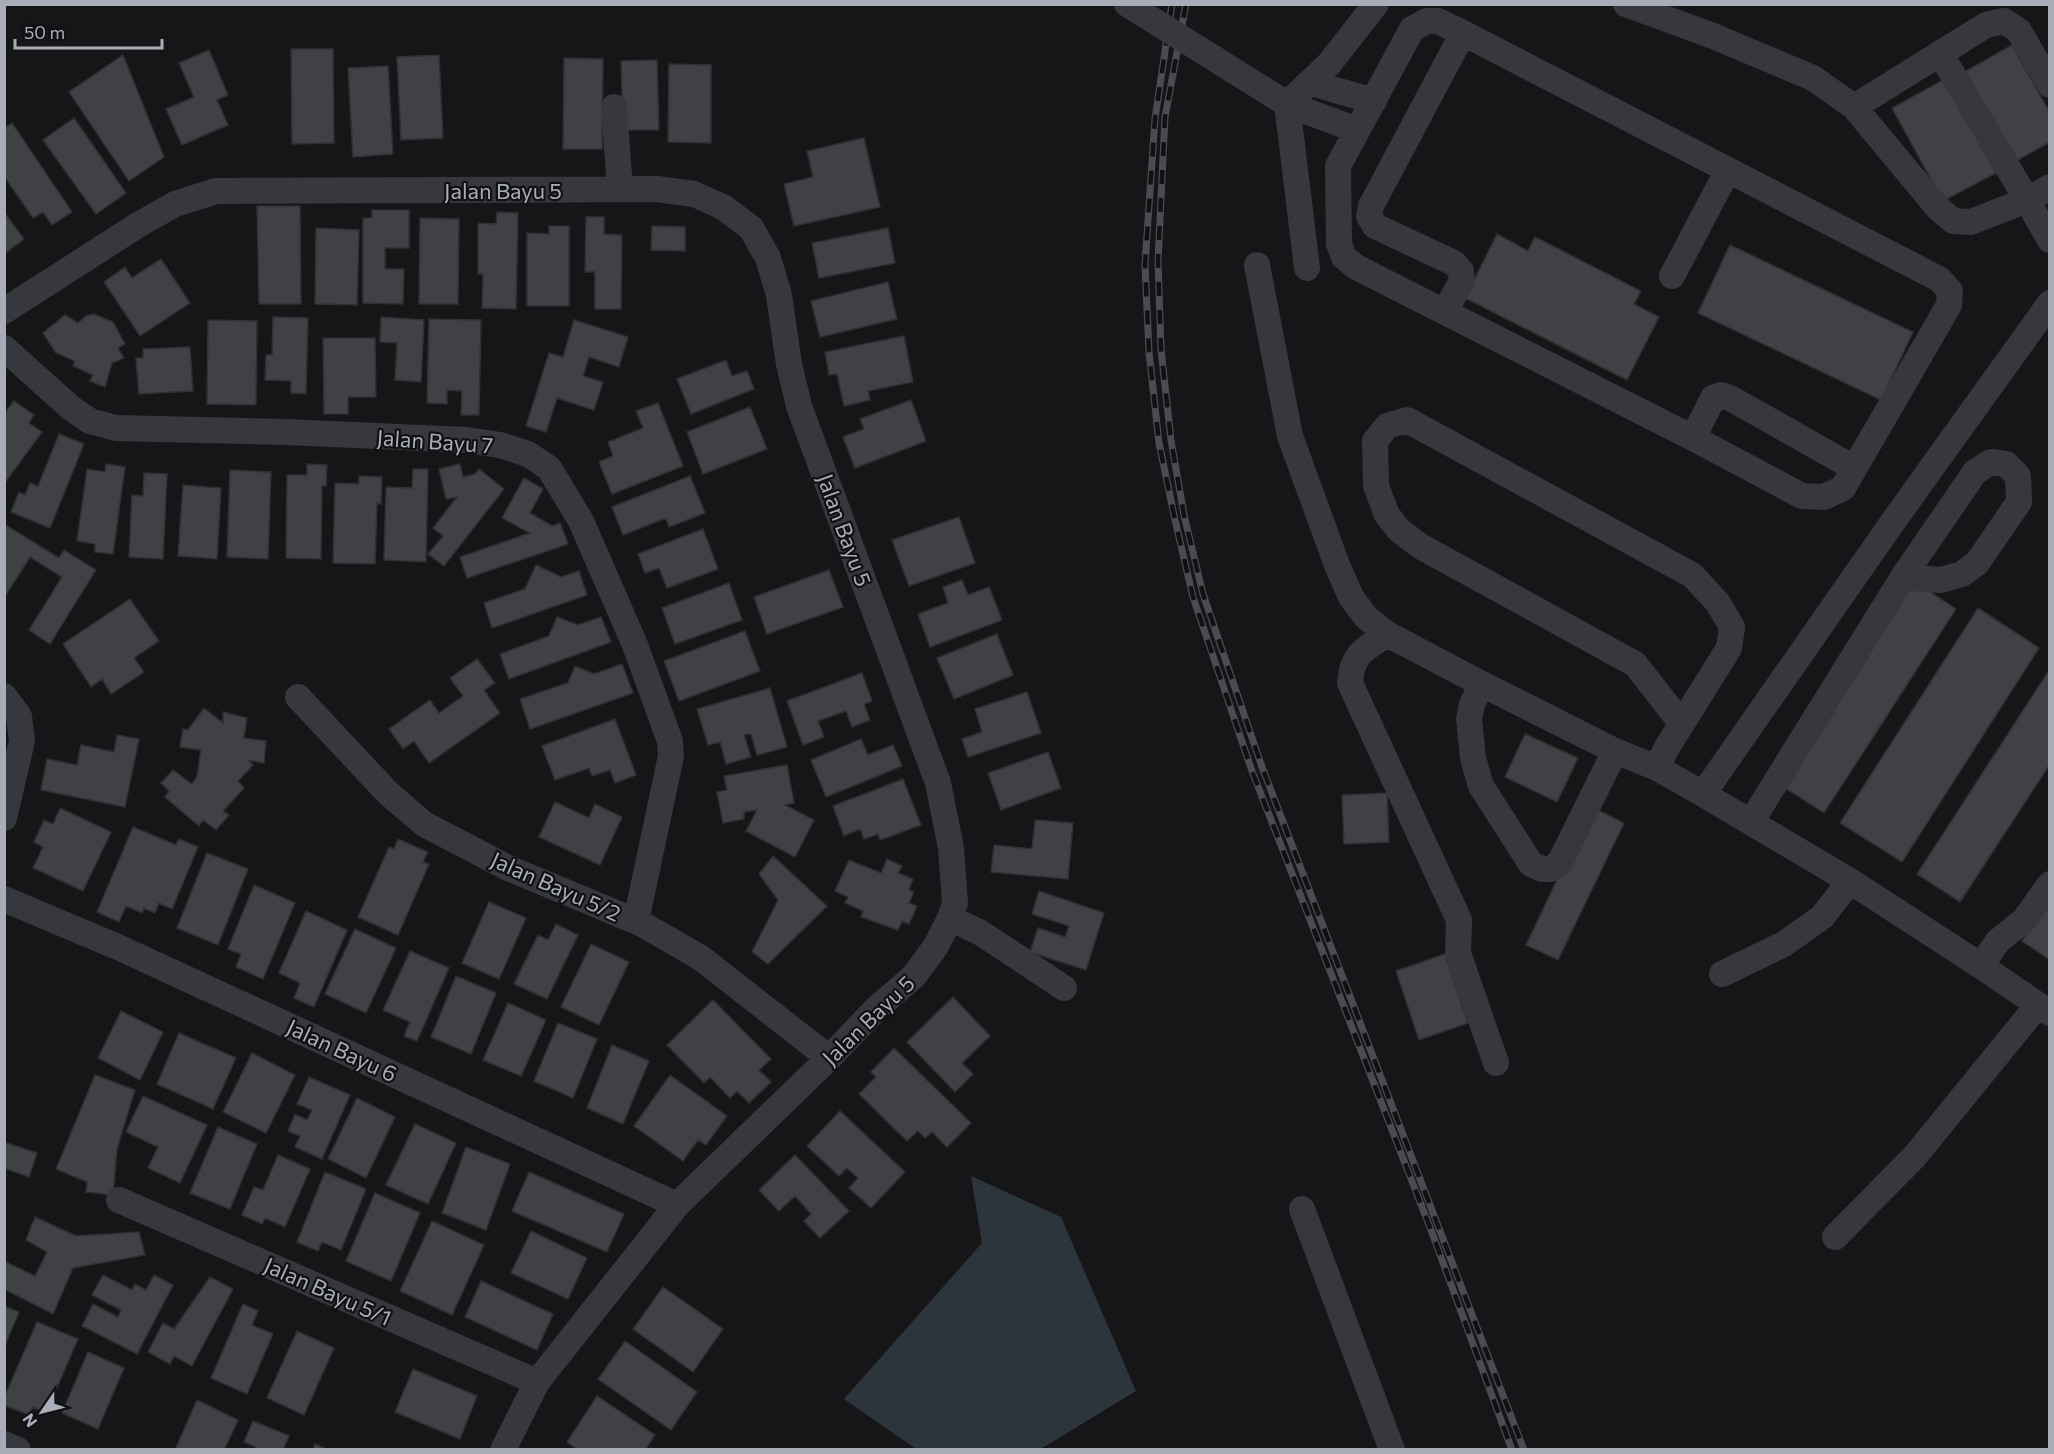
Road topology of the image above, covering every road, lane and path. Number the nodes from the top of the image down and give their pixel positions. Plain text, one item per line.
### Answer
1 (1127, 4) edge
2 (1376, 4) edge
3 (1626, 4) edge
4 (1463, 33) junction
5 (1940, 53) junction
6 (1311, 83) junction
7 (2049, 85) edge
8 (1374, 101) junction
9 (1287, 104) junction
10 (614, 107) dead end
11 (1854, 107) junction
12 (1358, 130) junction
13 (1728, 170) junction
14 (2049, 187) edge
15 (620, 189) junction
16 (2027, 200) junction
17 (2049, 240) edge
18 (1257, 265) dead end
19 (1307, 268) dead end
20 (1672, 276) dead end
21 (2049, 303) edge
22 (4, 310) edge
23 (1445, 312) junction
24 (4, 348) edge
25 (1693, 438) junction
26 (1854, 468) junction
27 (1903, 577) junction
28 (1387, 634) junction
29 (1482, 684) junction
30 (4, 696) edge
31 (298, 697) dead end
32 (1682, 724) junction
33 (1615, 751) junction
34 (1657, 768) junction
35 (1703, 794) junction
36 (4, 818) edge
37 (1752, 822) junction
38 (1850, 881) junction
39 (2049, 884) edge
40 (4, 899) edge
41 (950, 918) junction
42 (636, 921) junction
43 (1981, 966) junction
44 (1722, 974) dead end
45 (1064, 988) dead end
46 (2043, 1010) edge
47 (829, 1058) junction
48 (1496, 1063) dead end
49 (119, 1200) dead end
50 (677, 1205) junction
51 (1302, 1209) dead end
52 (1835, 1237) dead end
53 (537, 1382) junction
54 (4, 1444) edge
55 (18, 1449) edge
56 (502, 1449) edge
57 (1392, 1449) edge

1 - 9 street, bridge
2 - 6 street
3 - 11 street
4 - 8 street
4 - 13 street
4 - 23 street
5 - 7 street
5 - 11 street
5 - 16 street
6 - 8 street
6 - 9 street
8 - 12 street
9 - 12 street
9 - 19 street
10 - 15 street
11 - 16 street
12 - 23 street
13 - 20 street
13 - 26 street
14 - 16 street
15 - 22 street, Jalan Bayu 5
15 - 41 street, Jalan Bayu 5
16 - 17 street
18 - 28 street
21 - 35 street
23 - 25 street
24 - 42 street, Jalan Bayu 7
25 - 26 street
25 - 26 street
27 - 27 street
27 - 37 street
28 - 29 street
28 - 48 street
29 - 33 street
29 - 33 street
30 - 36 street
31 - 42 street, Jalan Bayu 5/2
32 - 32 street
32 - 34 street
33 - 34 street
34 - 35 street
35 - 37 street
37 - 38 street
38 - 43 street
38 - 44 street
39 - 43 street
40 - 50 street, Jalan Bayu 6
41 - 45 street
41 - 47 street, Jalan Bayu 5
42 - 47 street, Jalan Bayu 5/2
43 - 46 street
46 - 52 street
47 - 50 street, Jalan Bayu 5
49 - 53 street, Jalan Bayu 5/1
50 - 53 street, Jalan Bayu 5
51 - 57 street
53 - 56 street, Jalan Bayu 5
54 - 55 street

